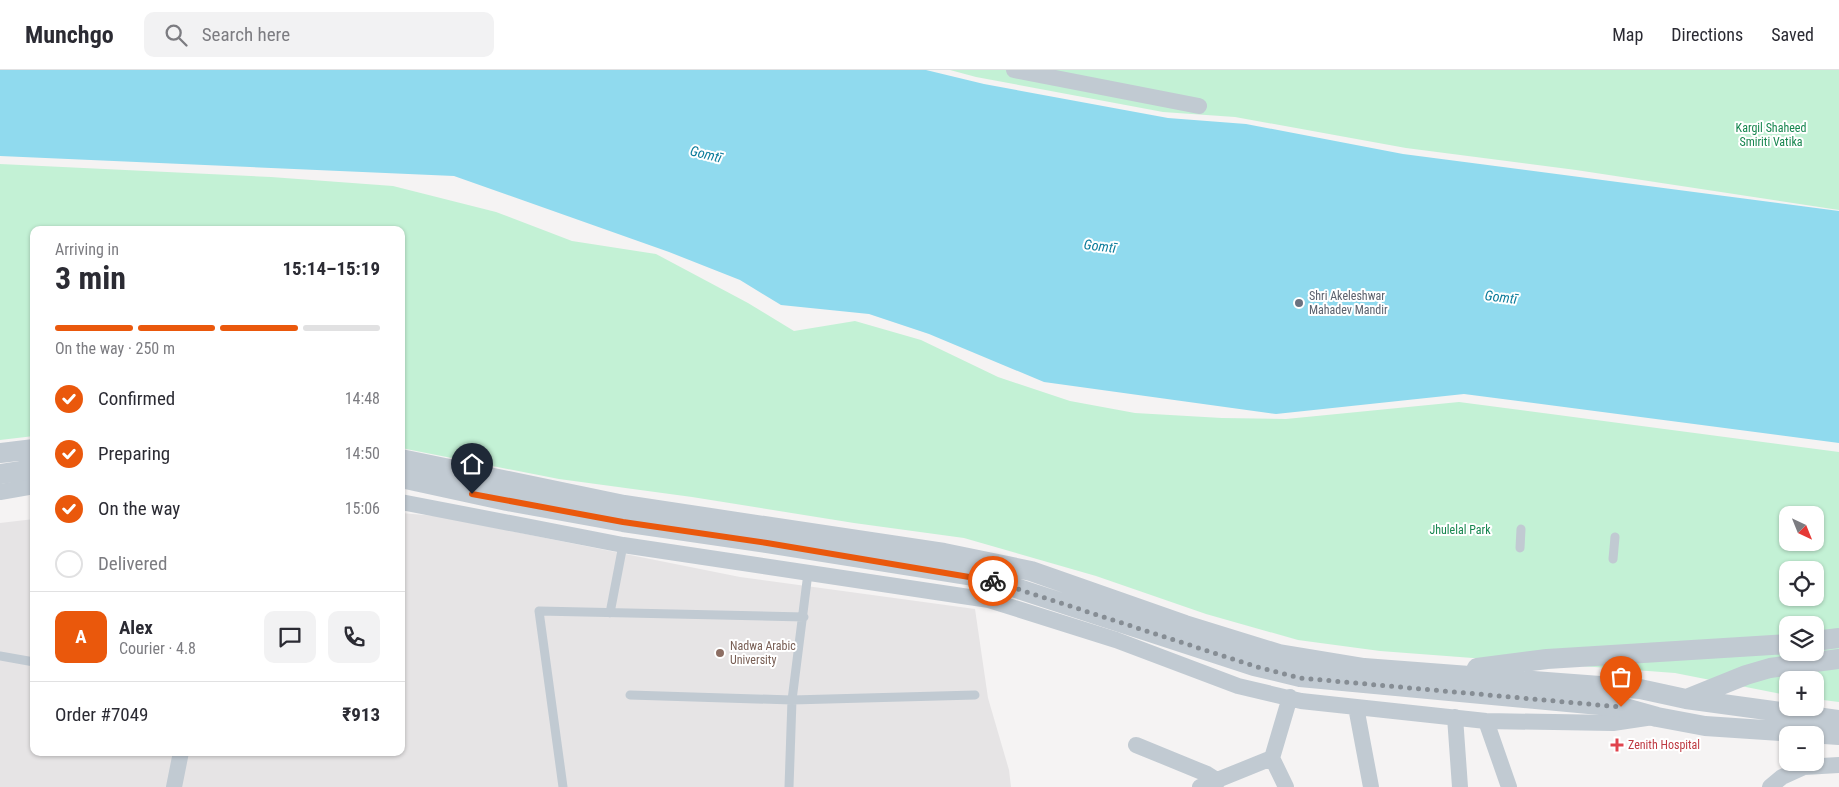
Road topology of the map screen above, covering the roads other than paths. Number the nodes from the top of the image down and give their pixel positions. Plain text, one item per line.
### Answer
1 (1014, 70) edge
2 (1199, 106) dead end
3 (30, 449) edge
4 (0, 453) edge
5 (405, 459) edge
6 (30, 470) edge
7 (0, 474) edge
8 (405, 479) edge
9 (30, 487) edge
10 (0, 492) edge
11 (405, 503) edge
12 (1521, 530) dead end
13 (1615, 537) dead end
14 (623, 545) junction
15 (1520, 548) dead end
16 (1613, 559) dead end
17 (808, 573) junction
18 (610, 612) junction
19 (804, 617) junction
20 (1839, 638) edge
21 (1824, 640) edge
22 (1779, 645) edge
23 (0, 656) edge
24 (1839, 659) edge
25 (30, 661) edge
26 (1432, 673) junction
27 (975, 694) dead end
28 (630, 695) dead end
29 (1290, 697) junction
30 (1686, 699) junction
31 (792, 700) junction
32 (1356, 707) junction
33 (1657, 716) junction
34 (1455, 717) junction
35 (1839, 720) edge
36 (1486, 721) junction
37 (1839, 736) edge
38 (1136, 745) dead end
39 (180, 756) edge
40 (1272, 758) junction
41 (1839, 765) edge
42 (1218, 781) junction
43 (174, 787) edge
44 (563, 787) edge
45 (789, 787) edge
46 (1200, 787) edge
47 (1286, 787) edge
48 (1371, 787) edge
49 (1460, 787) edge
50 (1509, 787) edge
51 (1770, 787) edge

1 - 2 street
3 - 4 street
5 - 26 street
6 - 7 street
8 - 33 street
9 - 10 street
11 - 14 street
12 - 15 lane
13 - 16 lane
14 - 17 street
14 - 18 lane
17 - 19 lane
17 - 29 street
18 - 19 lane
18 - 44 lane
19 - 31 lane
20 - 21 street
22 - 26 street
23 - 25 lane
24 - 30 street
26 - 30 street
27 - 31 lane
28 - 31 lane
29 - 32 street
29 - 40 street
30 - 33 street
30 - 35 street
31 - 45 lane
32 - 34 street
32 - 48 street
33 - 36 street
33 - 37 street
34 - 36 street
34 - 49 street
36 - 50 street
38 - 42 street
39 - 43 street
40 - 42 street
40 - 47 street
41 - 51 street
42 - 46 street

